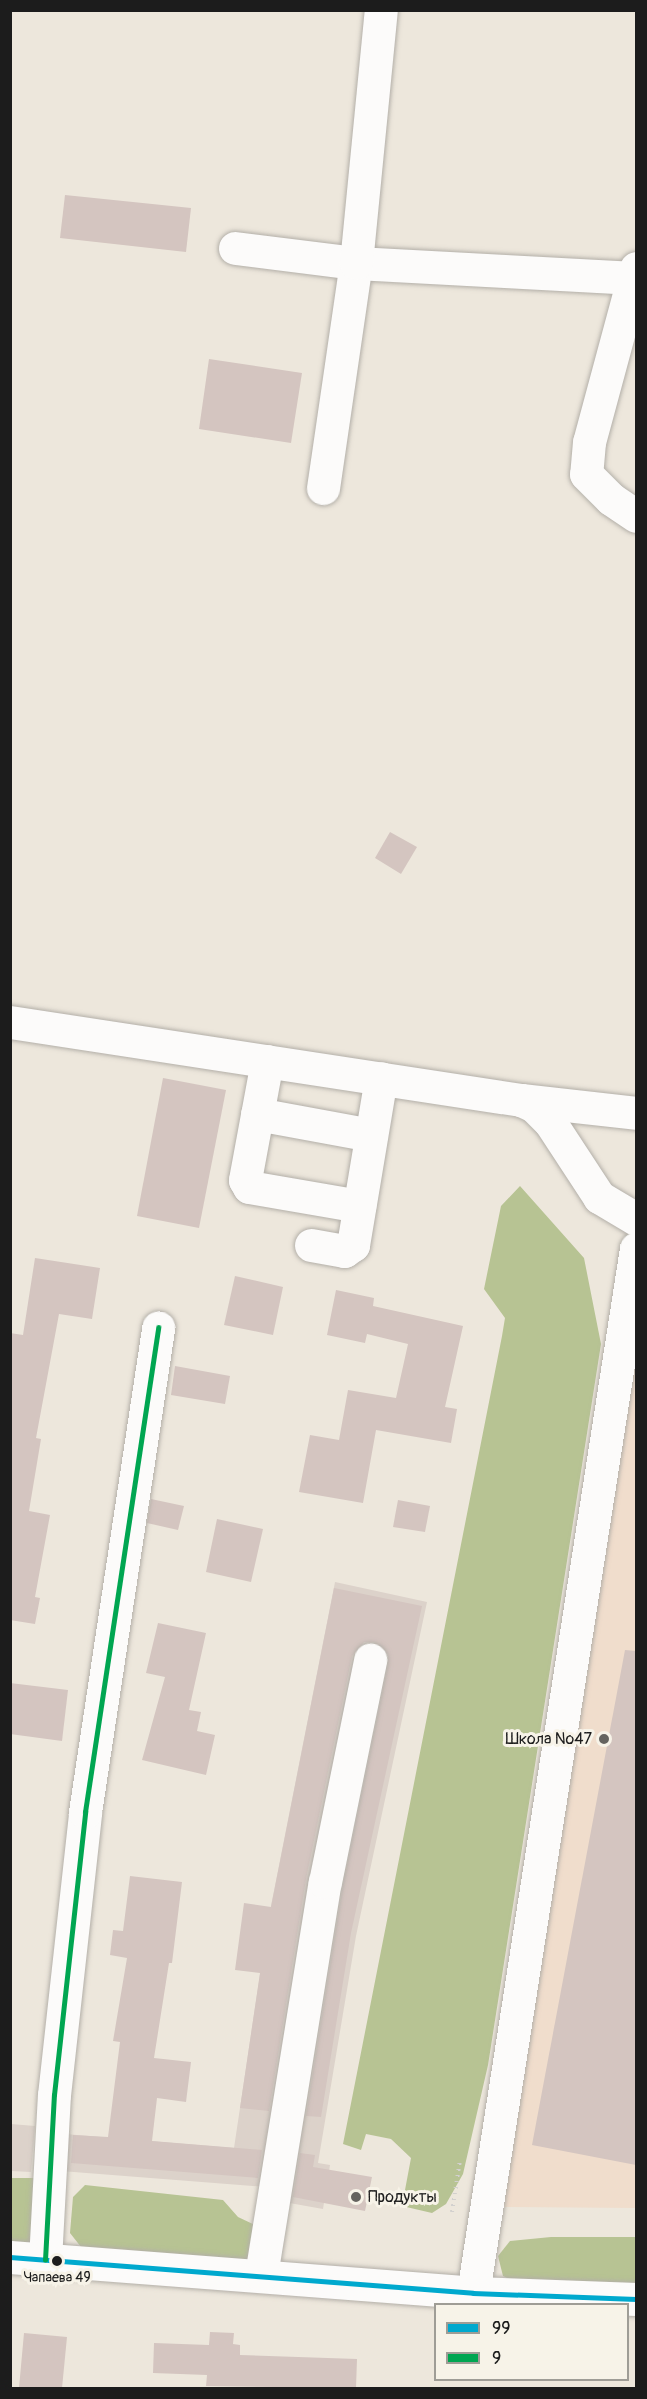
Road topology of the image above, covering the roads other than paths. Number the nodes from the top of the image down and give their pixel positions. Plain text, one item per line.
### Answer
1 (381, 10) edge
2 (236, 248) dead end
3 (356, 263) junction
4 (636, 273) edge
5 (323, 488) dead end
6 (636, 516) edge
7 (10, 1022) edge
8 (267, 1061) junction
9 (381, 1078) junction
10 (521, 1100) junction
11 (636, 1113) edge
12 (257, 1114) junction
13 (371, 1135) junction
14 (359, 1206) junction
15 (636, 1220) edge
16 (311, 1245) dead end
17 (636, 1249) edge
18 (158, 1327) dead end
19 (370, 1660) dead end
20 (10, 2258) edge
21 (45, 2260) junction
22 (261, 2275) junction
23 (473, 2293) junction
24 (636, 2299) edge

1 - 3 street
2 - 3 street
3 - 4 street
3 - 5 street
4 - 6 street
7 - 8 street
8 - 9 street
8 - 12 street
9 - 10 street
9 - 13 street
10 - 11 street
10 - 15 street
12 - 13 street
12 - 14 street
13 - 14 street
14 - 16 street
17 - 23 street
18 - 21 street
19 - 22 street
20 - 21 street
21 - 22 street
22 - 23 street
23 - 24 street

